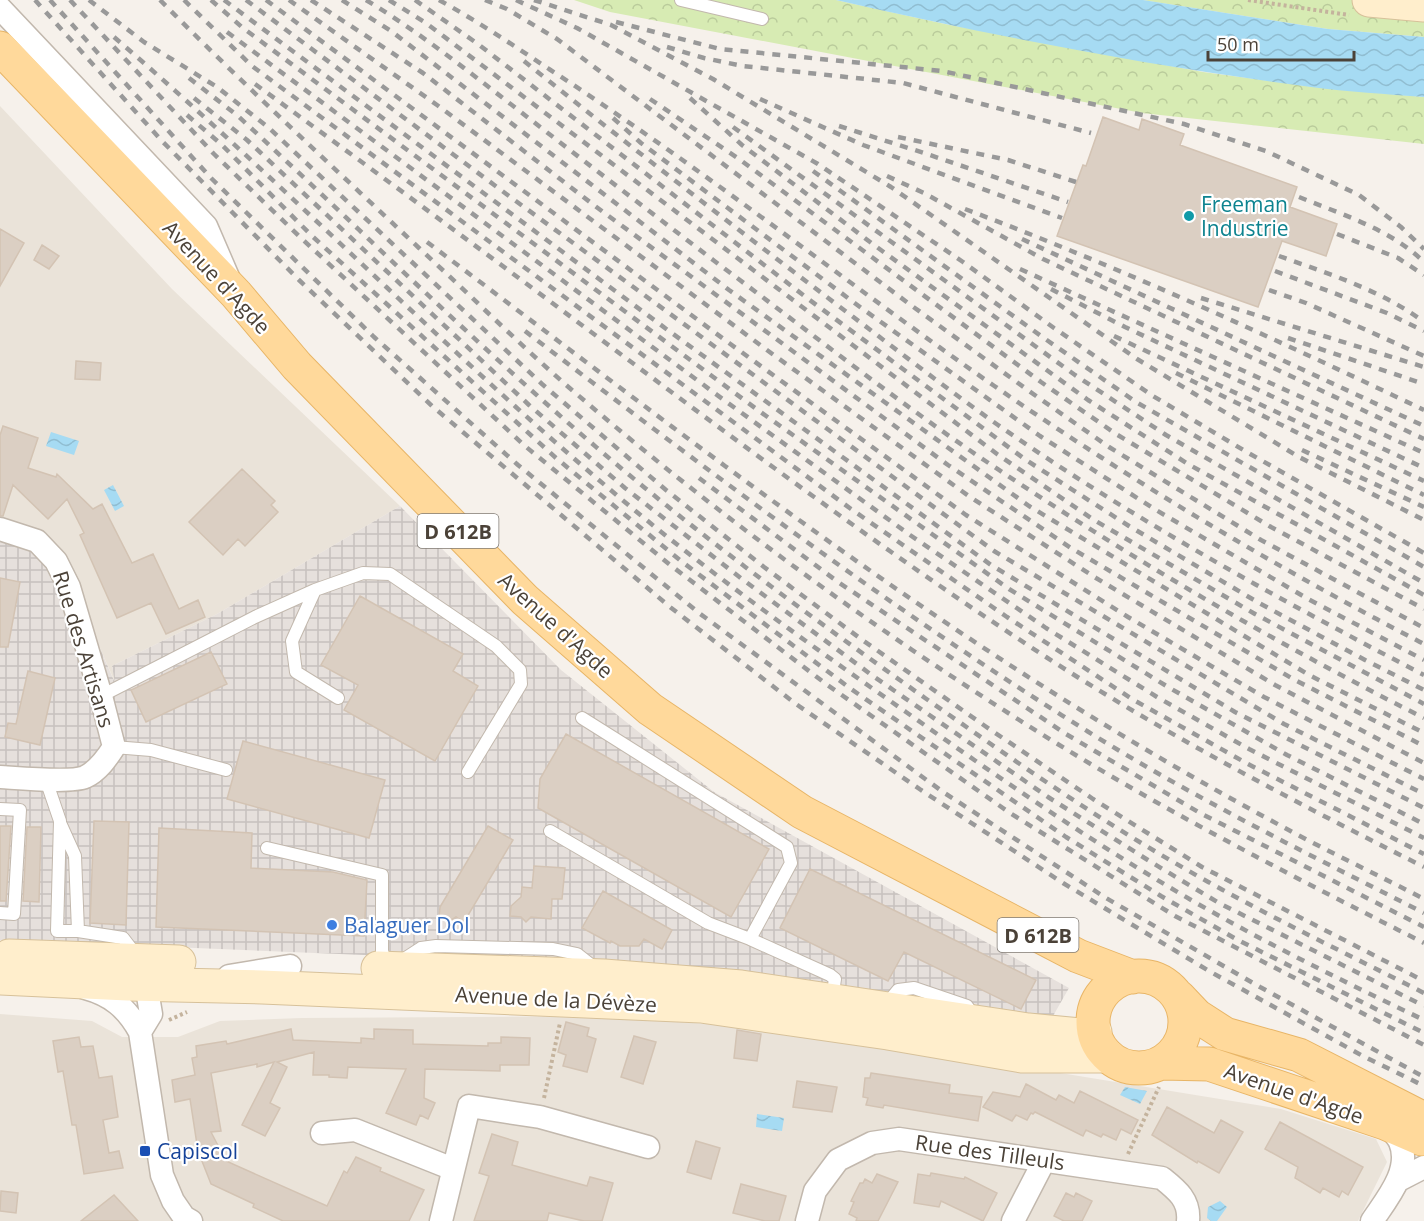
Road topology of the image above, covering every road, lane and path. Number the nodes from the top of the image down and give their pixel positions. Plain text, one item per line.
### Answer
1 (681, 0) edge
2 (1248, 0) edge
3 (1424, 5) edge
4 (0, 8) edge
5 (1363, 8) edge
6 (762, 19) dead end
7 (0, 48) edge
8 (236, 294) junction
9 (0, 529) edge
10 (315, 590) junction
11 (101, 696) junction
12 (338, 698) dead end
13 (582, 718) dead end
14 (114, 747) junction
15 (226, 770) dead end
16 (468, 772) dead end
17 (0, 777) edge
18 (46, 780) junction
19 (0, 809) edge
20 (60, 821) junction
21 (550, 831) dead end
22 (267, 848) dead end
23 (0, 913) edge
24 (78, 932) junction
25 (750, 939) junction
26 (1078, 956) junction
27 (0, 957) edge
28 (388, 969) junction
29 (1133, 977) junction
30 (0, 978) edge
31 (139, 995) junction
32 (1179, 997) junction
33 (1101, 998) junction
34 (565, 999) junction
35 (832, 999) junction
36 (1103, 1055) junction
37 (1161, 1063) junction
38 (540, 1117) junction
39 (1424, 1119) edge
40 (1385, 1124) junction
41 (322, 1133) dead end
42 (1424, 1139) edge
43 (648, 1147) dead end
44 (1044, 1161) junction
45 (1424, 1167) edge
46 (453, 1169) junction
47 (1120, 1171) junction
48 (1399, 1180) junction
49 (192, 1221) edge
50 (441, 1221) edge
51 (807, 1221) edge
52 (1013, 1221) edge
53 (1188, 1221) edge
54 (1372, 1221) edge

1 - 6 lane
2 - 5 path
3 - 5 main road
4 - 8 street
7 - 8 main road, Avenue d'Agde / D 612B
8 - 26 main road, Avenue d'Agde / D 612B
9 - 11 street, Rue des Artisans
10 - 11 lane
10 - 12 lane
10 - 16 lane
11 - 14 street, Rue des Artisans
13 - 25 lane
14 - 15 lane
14 - 18 street, Rue des Artisans
17 - 18 street, Rue des Artisans
18 - 20 lane
19 - 23 lane
20 - 24 lane
20 - 24 lane
21 - 25 lane
22 - 28 lane
24 - 31 lane
25 - 35 lane
26 - 29 main road, Avenue d'Agde / D 612B
26 - 33 main road, D 612B
27 - 31 main road, Avenue de la Dévèze
28 - 31 main road, Avenue de la Dévèze
28 - 35 main road, Avenue de la Dévèze
29 - 32 main road
29 - 33 main road
30 - 31 main road, Avenue de la Dévèze
31 - 34 main road, Avenue de la Dévèze
31 - 49 street
32 - 37 main road
32 - 39 main road, Avenue d'Agde
33 - 36 main road
34 - 36 main road, Avenue de la Dévèze
34 - 38 path
35 - 36 main road, Avenue de la Dévèze
36 - 37 main road
36 - 47 path
37 - 40 main road, Avenue d'Agde
38 - 43 street
38 - 46 street
40 - 42 main road, Avenue d'Agde
40 - 48 street
41 - 46 street
44 - 47 street, Rue des Tilleuls
44 - 51 street, Rue des Tilleuls
44 - 52 street
45 - 48 street
46 - 50 street
47 - 53 street, Rue des Tilleuls
48 - 54 street

